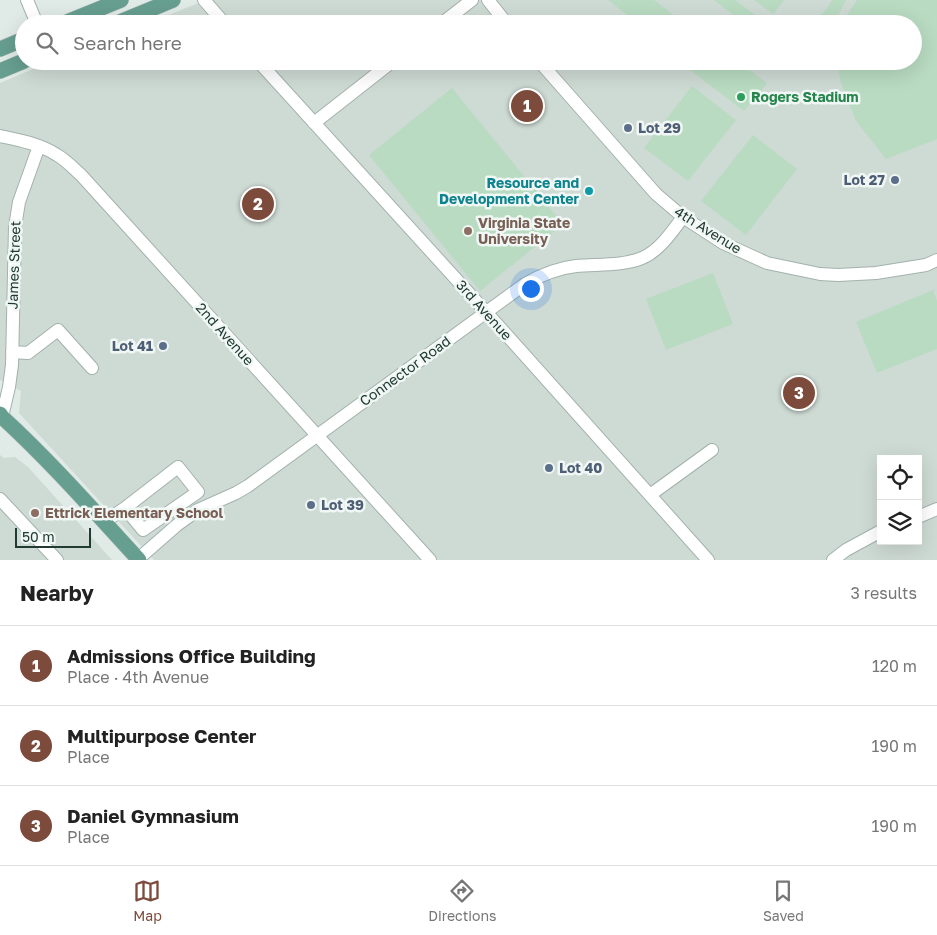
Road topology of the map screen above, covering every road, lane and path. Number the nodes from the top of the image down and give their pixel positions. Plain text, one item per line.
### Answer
1 (27, 0) edge
2 (121, 0) edge
3 (173, 0) edge
4 (204, 0) edge
5 (472, 0) edge
6 (488, 0) edge
7 (33, 15) edge
8 (84, 15) edge
9 (136, 15) edge
10 (217, 15) edge
11 (453, 15) edge
12 (500, 15) edge
13 (15, 43) edge
14 (0, 49) edge
15 (15, 65) edge
16 (266, 70) edge
17 (382, 70) edge
18 (547, 70) edge
19 (0, 71) edge
20 (314, 123) junction
21 (0, 136) edge
22 (39, 146) junction
23 (683, 218) junction
24 (933, 265) edge
25 (486, 312) junction
26 (12, 352) junction
27 (92, 368) dead end
28 (1, 416) edge
29 (317, 435) junction
30 (712, 450) dead end
31 (650, 495) junction
32 (0, 499) edge
33 (125, 508) junction
34 (937, 509) edge
35 (922, 515) edge
36 (104, 522) junction
37 (877, 532) edge
38 (58, 560) edge
39 (138, 560) edge
40 (430, 560) edge
41 (708, 560) edge
42 (834, 560) edge

1 - 7 street
2 - 8 main road
3 - 9 main road
4 - 10 street
5 - 11 street
6 - 12 street
13 - 14 main road
15 - 19 main road
16 - 20 street, 3rd Avenue
17 - 20 street
18 - 23 street, 4th Avenue
20 - 25 street, 3rd Avenue
21 - 22 street, 2nd Avenue
22 - 26 street, James Street
22 - 29 street, 2nd Avenue
23 - 24 street, 4th Avenue
23 - 25 street, Connector Road
25 - 29 street, Connector Road
25 - 31 street, 3rd Avenue
26 - 27 street
26 - 28 street, James Street
28 - 36 main road
29 - 39 street, Connector Road
29 - 40 street, 2nd Avenue
30 - 31 street
31 - 41 street, 3rd Avenue
32 - 38 street
33 - 33 street
33 - 36 street
34 - 35 street
36 - 39 main road
37 - 42 street

